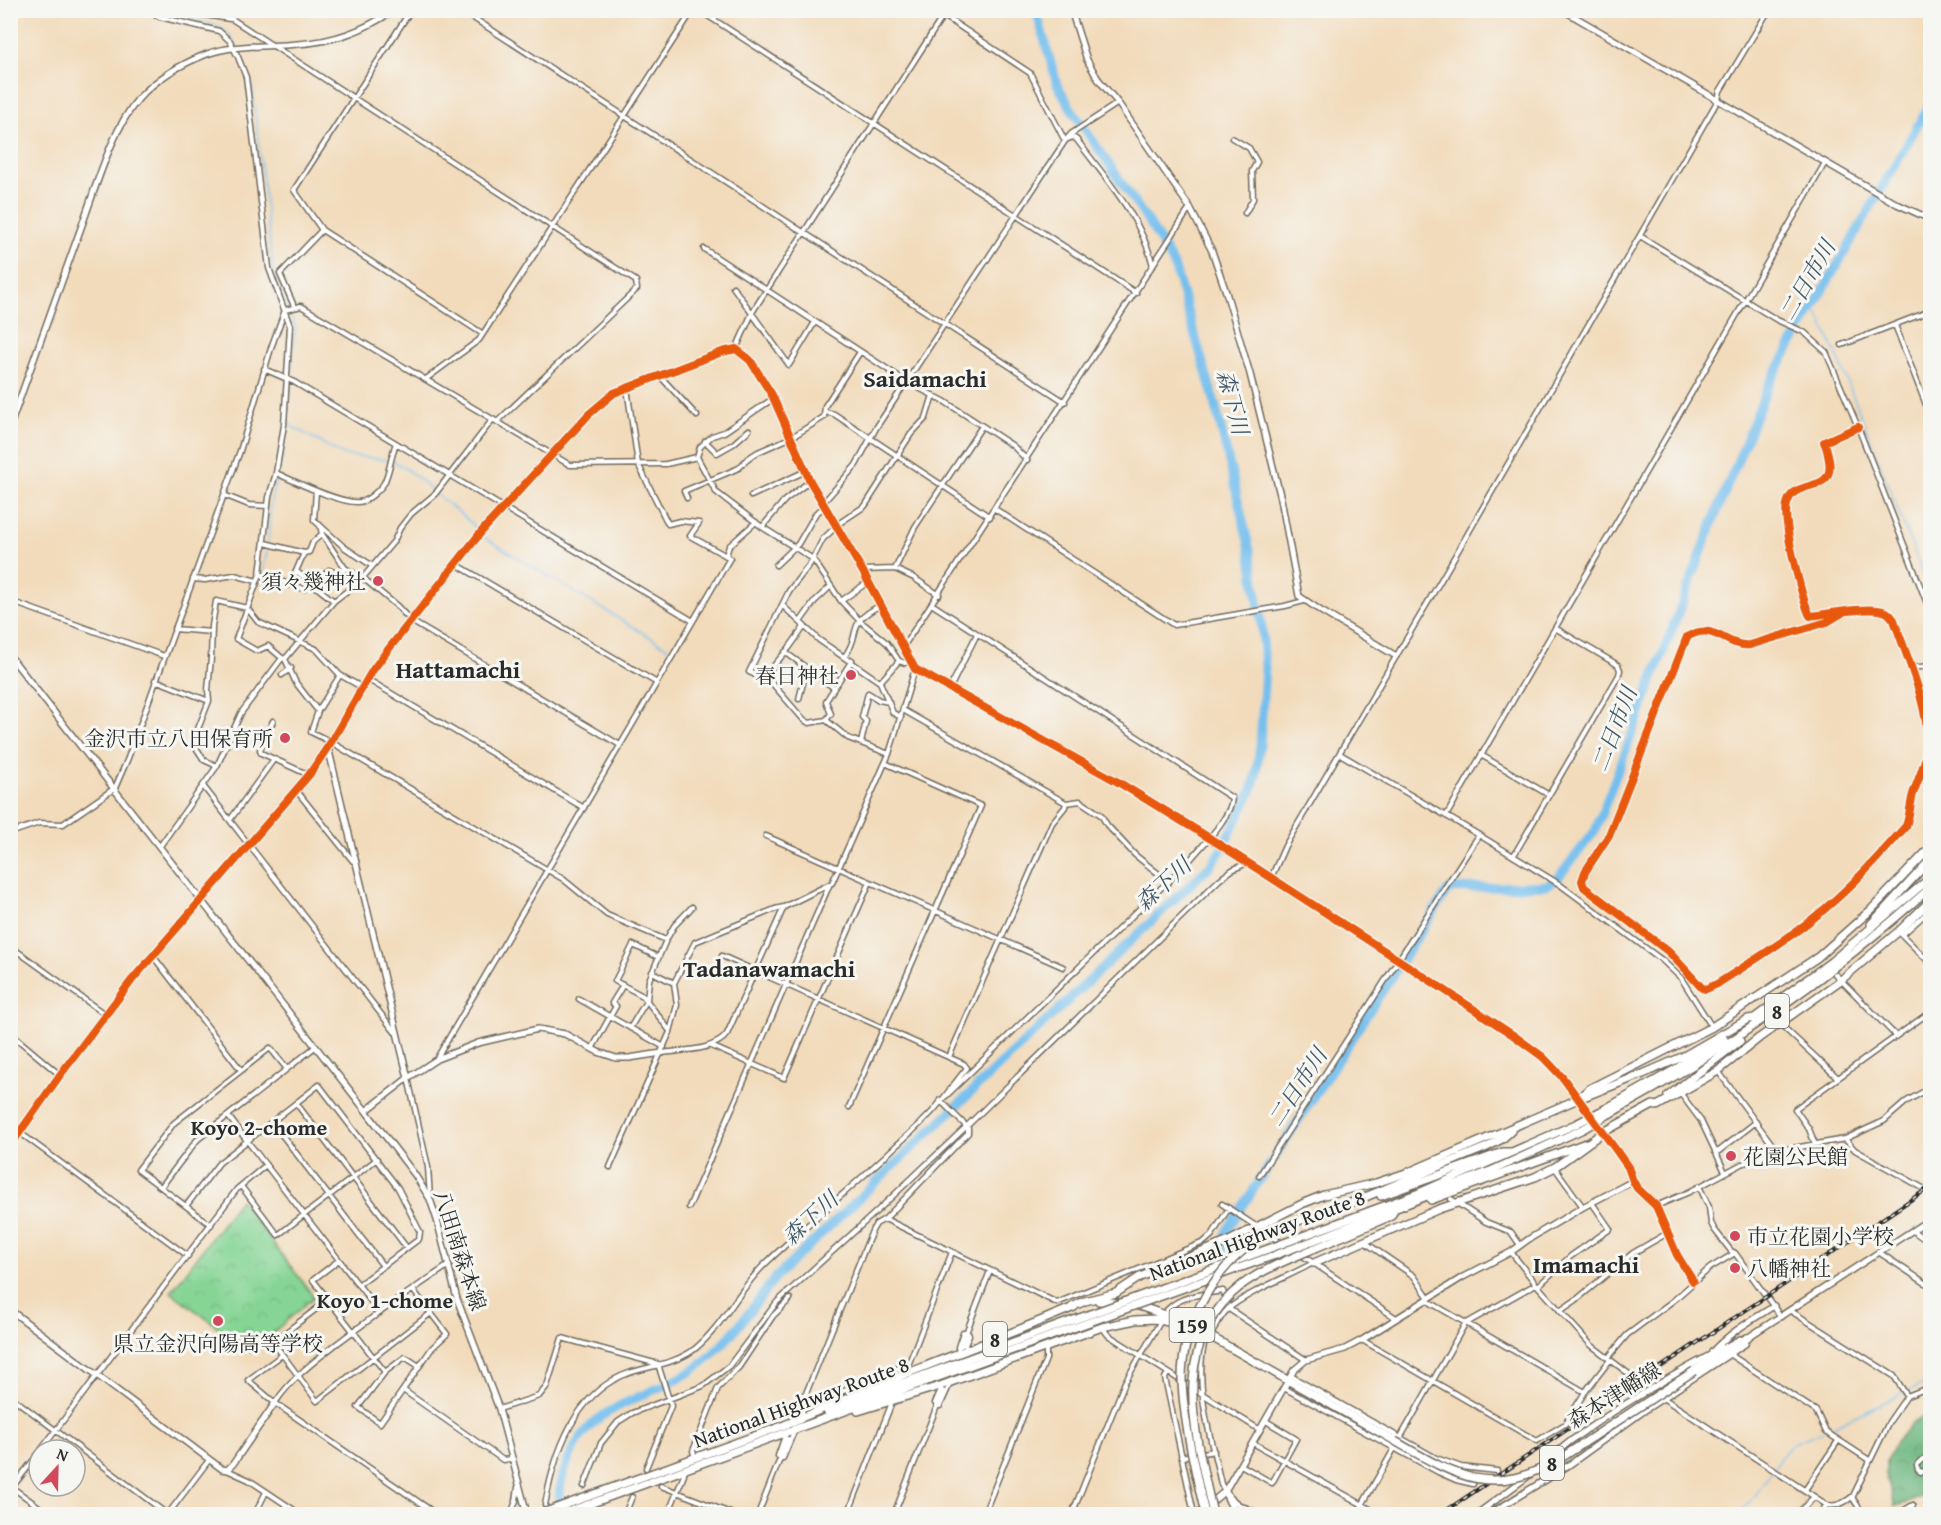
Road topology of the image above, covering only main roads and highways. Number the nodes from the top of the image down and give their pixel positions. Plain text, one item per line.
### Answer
1 (1930, 848) edge
2 (1930, 860) edge
3 (1930, 878) edge
4 (1930, 890) edge
5 (1930, 901) edge
6 (1848, 949) junction
7 (1755, 1018) junction
8 (1751, 1030) junction
9 (1578, 1099) junction
10 (1653, 1105) junction
11 (1607, 1112) junction
12 (1516, 1126) junction
13 (1580, 1126) junction
14 (1592, 1142) junction
15 (1515, 1152) junction
16 (1410, 1203) junction
17 (1336, 1209) junction
18 (1394, 1210) joint
19 (1310, 1246) junction
20 (1314, 1263) road end
21 (1163, 1291) junction
22 (1072, 1307) junction
23 (1748, 1338) road end
24 (1208, 1340) junction
25 (1017, 1344) junction
26 (814, 1422) junction
27 (785, 1433) junction
28 (583, 1503) junction
29 (540, 1515) edge
30 (562, 1515) edge
31 (1205, 1515) edge
32 (1213, 1515) edge
33 (1230, 1515) edge
34 (1236, 1515) edge

1 - 9 highway
2 - 6 highway
3 - 6 highway, National Highway Route 8 / 8
4 - 8 highway, National Highway Route 8 / 8
5 - 10 highway
6 - 7 highway, National Highway Route 8 / 8
7 - 9 highway
7 - 11 highway, National Highway Route 8 / 8
8 - 10 highway
8 - 11 highway, National Highway Route 8 / 8
9 - 12 highway
10 - 14 highway
11 - 13 highway, National Highway Route 8 / 8, bridge
12 - 17 highway
12 - 22 highway
13 - 15 highway, National Highway Route 8 / 8
13 - 16 highway, National Highway Route 8 / 8
14 - 16 highway, 8
14 - 20 highway
15 - 17 highway, 159
15 - 21 highway, National Highway Route 8 / 8, bridge
16 - 18 highway, National Highway Route 8 / 8
17 - 31 highway, 159, bridge
18 - 19 highway, 159
19 - 21 highway, National Highway Route 8 / 8, bridge
19 - 32 highway, 159, bridge
21 - 25 highway, National Highway Route 8 / 8, bridge
22 - 24 highway, 8
22 - 27 highway, 8
23 - 24 highway, 8, bridge
24 - 26 highway, 8
25 - 26 highway, National Highway Route 8 / 8
25 - 27 highway, National Highway Route 8 / 8
26 - 27 highway, National Highway Route 8 / 8
27 - 28 highway, National Highway Route 8 / 8
27 - 28 highway, National Highway Route 8 / 8
28 - 29 highway, National Highway Route 8 / 8
28 - 30 highway, National Highway Route 8 / 8
33 - 34 highway

